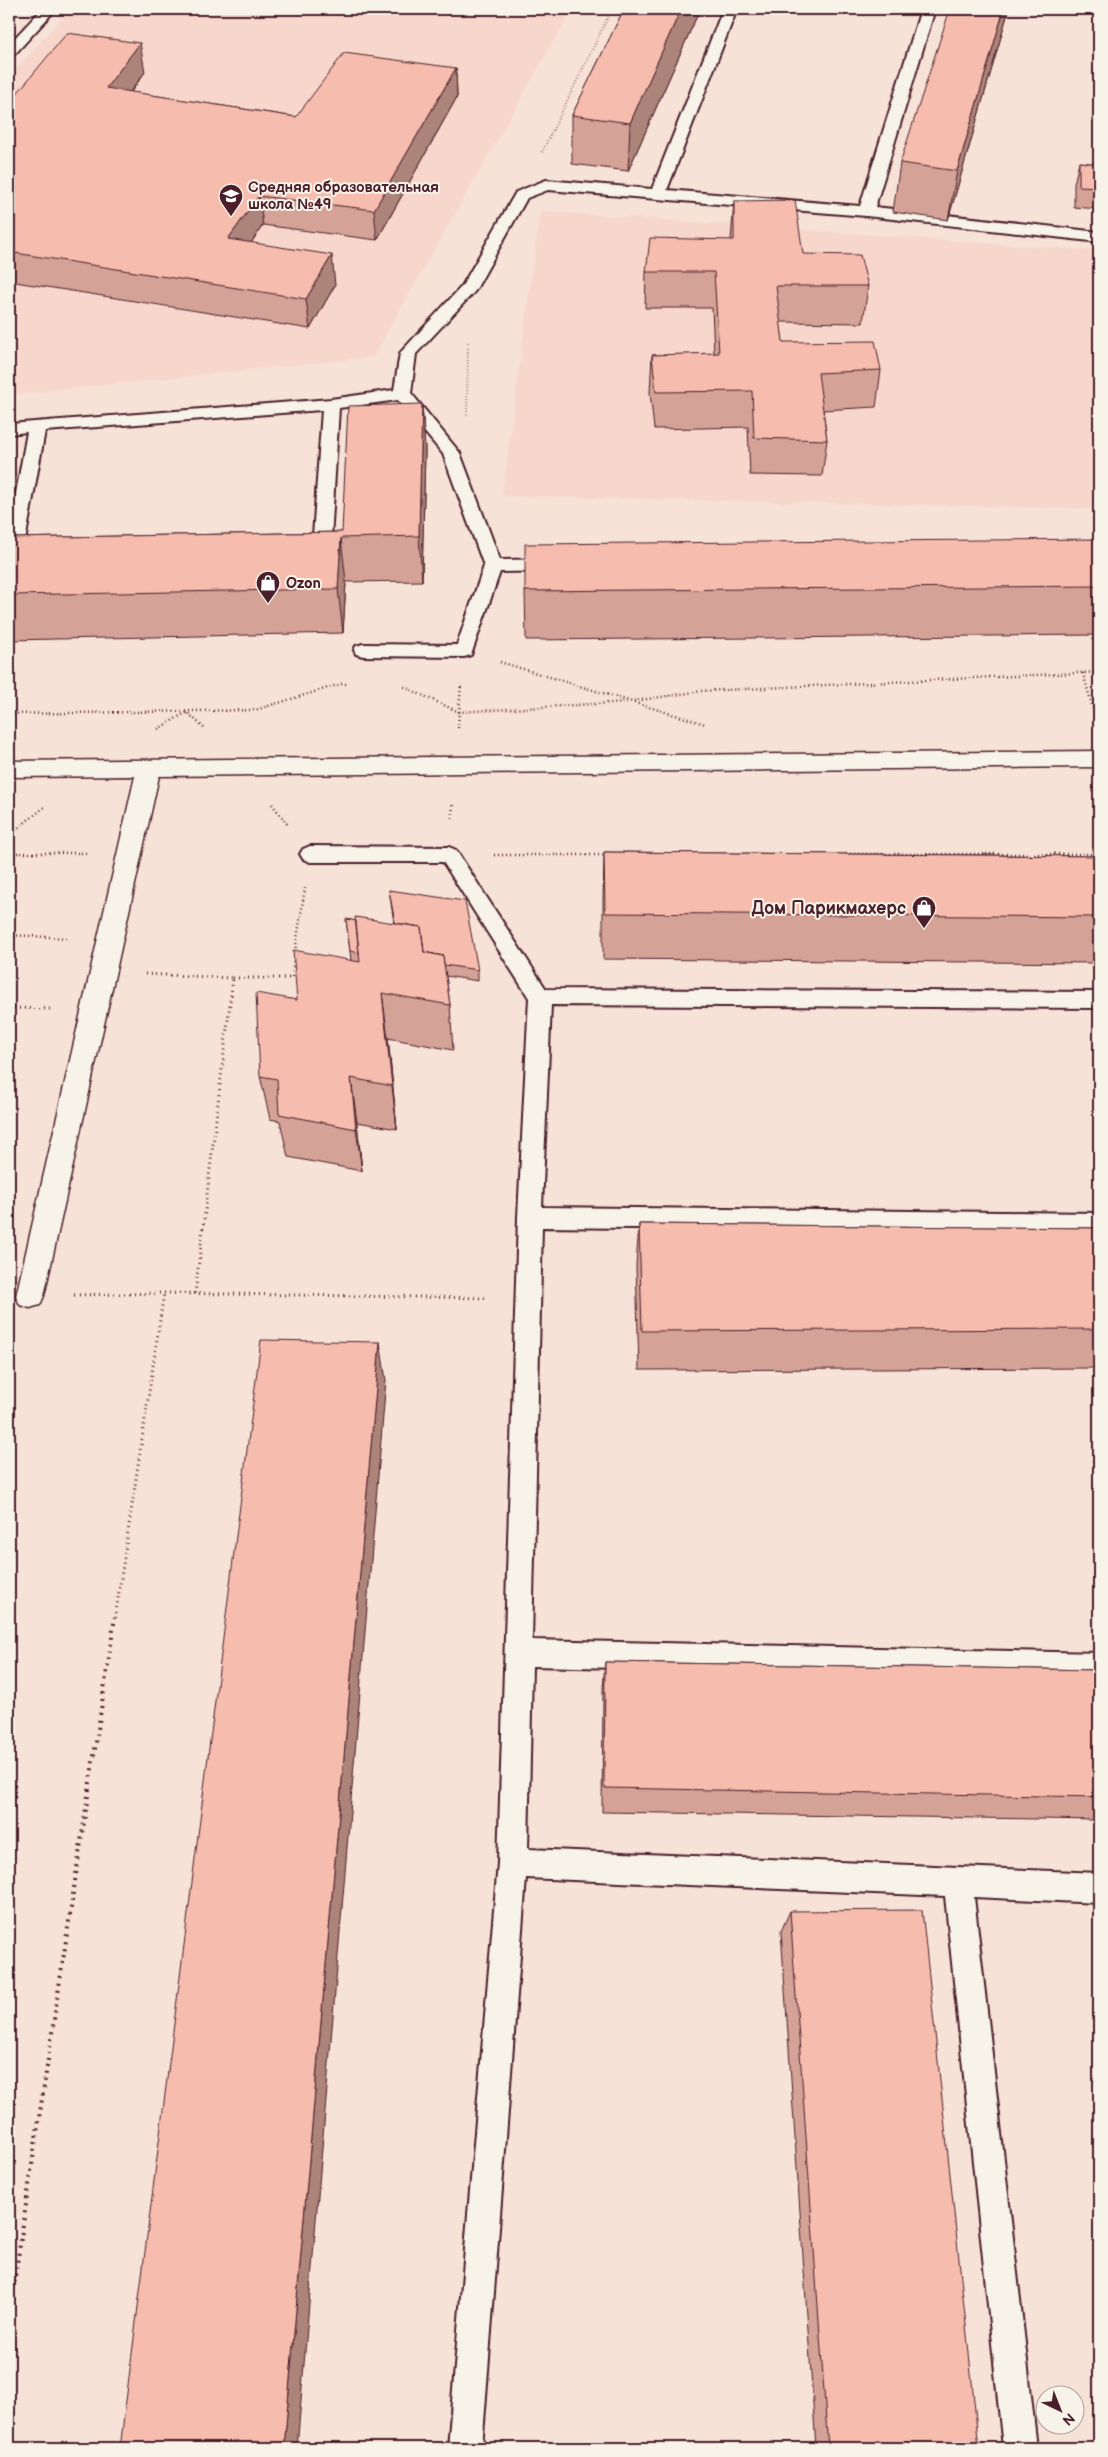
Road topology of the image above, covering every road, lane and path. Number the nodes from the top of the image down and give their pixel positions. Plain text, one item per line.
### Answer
1 (50, 9) edge
2 (612, 9) edge
3 (730, 9) edge
4 (928, 9) edge
5 (9, 52) edge
6 (658, 193) junction
7 (521, 195) junction
8 (866, 212) junction
9 (1099, 237) edge
10 (469, 288) junction
11 (402, 394) junction
12 (331, 404) junction
13 (467, 424) dead end
14 (37, 426) junction
15 (9, 429) edge
16 (291, 557) edge
17 (32, 563) edge
18 (573, 565) edge
19 (493, 566) junction
20 (363, 650) dead end
21 (464, 651) junction
22 (1099, 672) edge
23 (1083, 673) junction
24 (351, 684) dead end
25 (400, 685) dead end
26 (631, 702) junction
27 (9, 714) edge
28 (706, 724) dead end
29 (1099, 730) edge
30 (1099, 759) edge
31 (243, 766) junction
32 (149, 767) junction
33 (9, 769) edge
34 (9, 853) edge
35 (129, 854) junction
36 (310, 854) junction
37 (839, 854) edge
38 (1099, 854) edge
39 (449, 855) junction
40 (609, 855) edge
41 (9, 935) edge
42 (111, 940) junction
43 (104, 973) junction
44 (233, 978) junction
45 (540, 997) junction
46 (1099, 1000) edge
47 (530, 1217) junction
48 (1099, 1223) edge
49 (164, 1293) junction
50 (195, 1294) junction
51 (30, 1296) joint
52 (528, 1298) junction
53 (518, 1653) junction
54 (1099, 1666) edge
55 (513, 1863) junction
56 (958, 1881) junction
57 (1099, 1888) edge
58 (9, 2317) edge
59 (465, 2448) edge
60 (1020, 2448) edge

1 - 5 lane
2 - 7 path
3 - 6 lane
4 - 8 lane
6 - 7 lane
6 - 8 lane
7 - 10 lane
8 - 9 lane
10 - 11 lane
10 - 13 path
11 - 12 lane
11 - 19 lane
12 - 14 lane
12 - 16 lane
14 - 15 lane
14 - 17 lane
18 - 19 lane
19 - 21 lane
20 - 21 lane
21 - 26 path
22 - 23 path
23 - 26 path
23 - 29 path
24 - 27 path
25 - 26 path
26 - 28 path
30 - 31 street
31 - 32 street
31 - 36 path
32 - 33 street
32 - 35 street
34 - 35 path
35 - 42 street
36 - 39 lane
36 - 44 path
37 - 38 path
39 - 40 path
39 - 45 lane
41 - 42 path
42 - 43 street
43 - 44 path
43 - 51 street
44 - 50 path
45 - 46 lane
45 - 47 lane
47 - 48 lane
47 - 52 lane
49 - 50 path
49 - 51 path
49 - 58 path
50 - 52 path
52 - 53 lane
53 - 54 lane
53 - 55 lane
55 - 56 lane
55 - 59 lane
56 - 57 lane
56 - 60 lane

